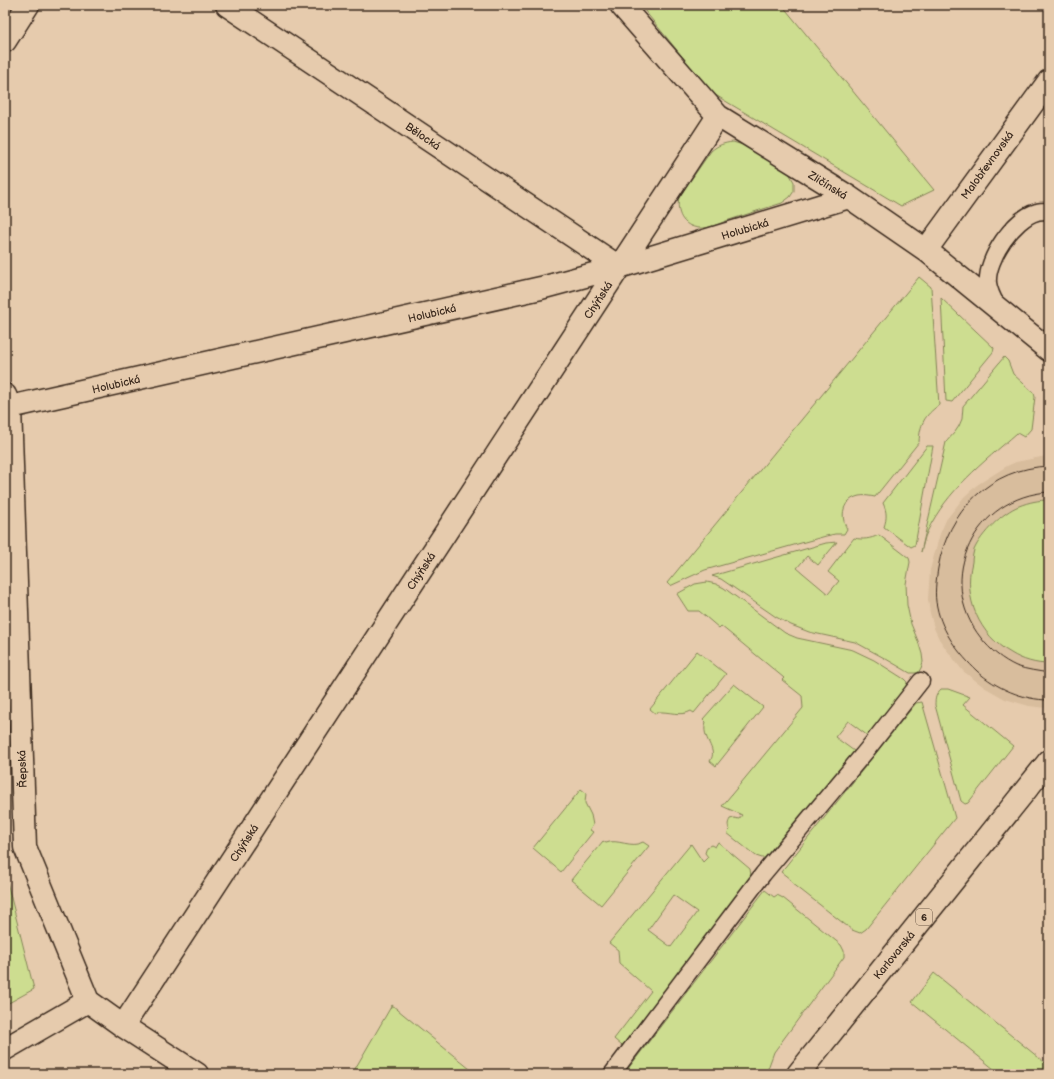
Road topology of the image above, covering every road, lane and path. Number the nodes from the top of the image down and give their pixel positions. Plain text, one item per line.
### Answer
1 (28, 5) edge
2 (227, 5) edge
3 (621, 5) edge
4 (5, 41) edge
5 (1049, 81) edge
6 (718, 116) junction
7 (849, 197) junction
8 (1049, 211) edge
9 (926, 250) junction
10 (619, 267) junction
11 (1002, 312) junction
12 (1049, 350) edge
13 (8, 401) edge
14 (921, 681) dead end
15 (1049, 761) edge
16 (88, 1001) junction
17 (124, 1026) junction
18 (5, 1048) edge
19 (197, 1074) edge
20 (612, 1074) edge
21 (798, 1074) edge

1 - 4 street
2 - 10 street, Bělocká
3 - 6 street, Zličínská
5 - 9 street, Malobřevnovská
6 - 7 street, Zličínská
6 - 10 street, Chýňská
7 - 9 street, Zličínská
7 - 10 street, Holubická
8 - 11 lane
9 - 11 street, Zličínská
10 - 13 street, Holubická
10 - 17 street, Chýňská
11 - 12 street, Zličínská
13 - 16 street, Řepská
14 - 20 lane
15 - 21 street, Karlovarská / 6
16 - 17 street
16 - 18 street
17 - 19 street

